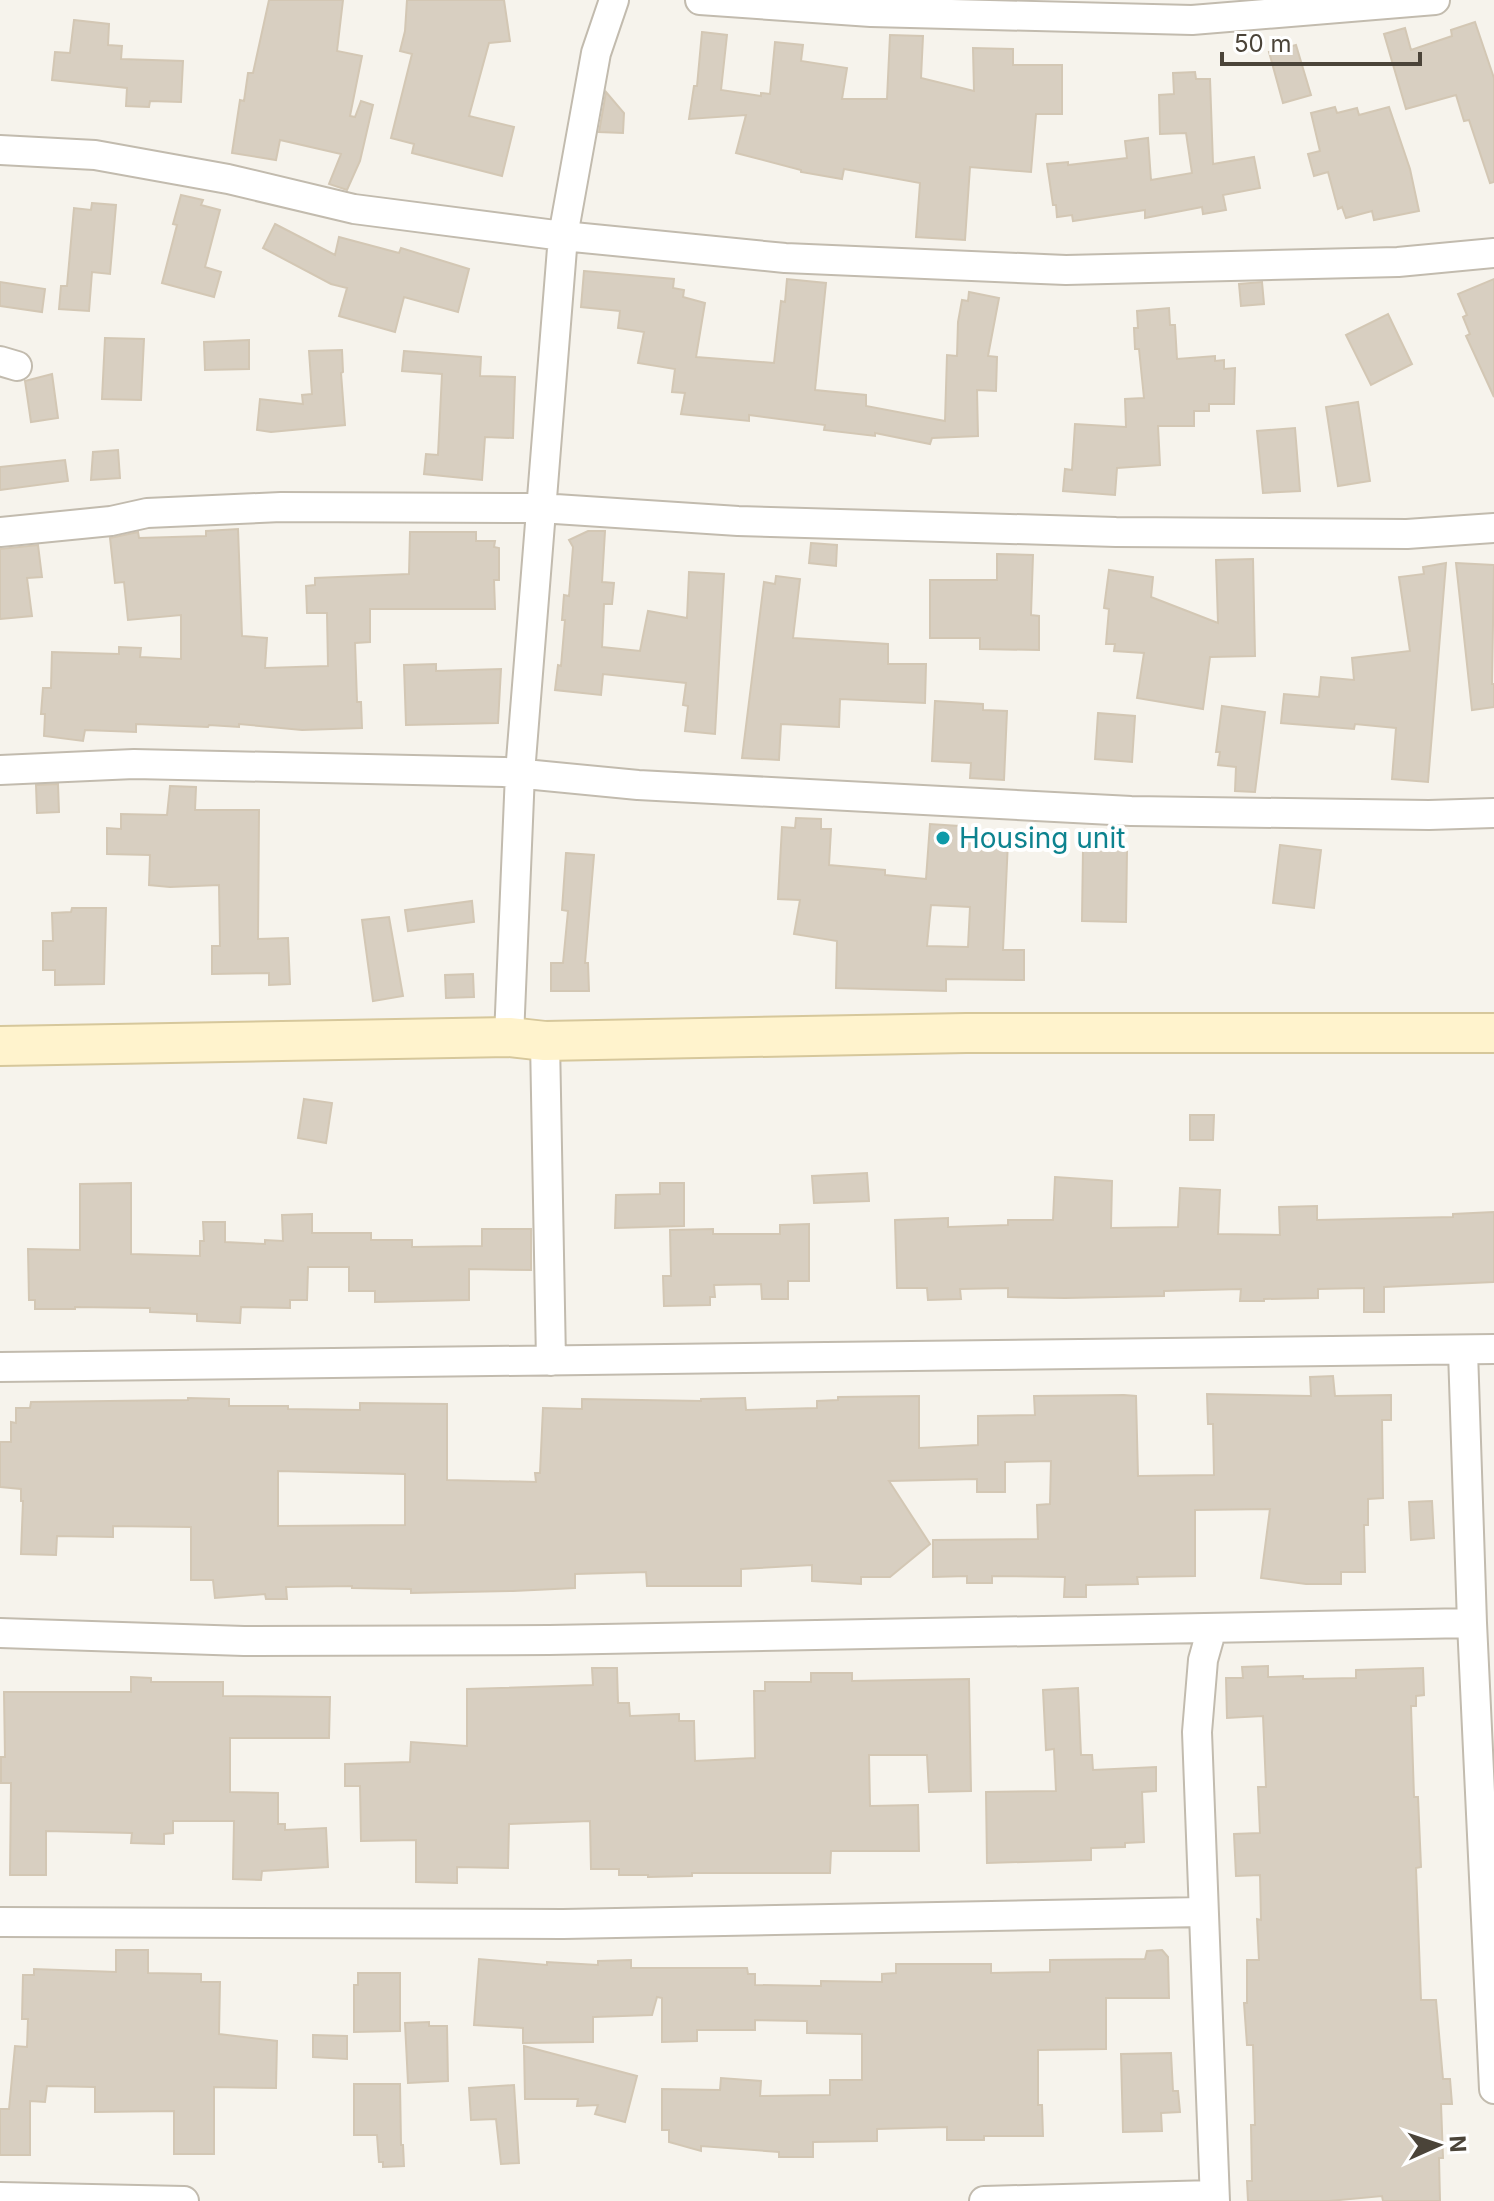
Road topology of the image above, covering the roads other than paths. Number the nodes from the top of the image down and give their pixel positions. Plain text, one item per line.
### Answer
1 (615, 0) edge
2 (700, 0) edge
3 (1435, 0) edge
4 (0, 150) edge
5 (563, 236) junction
6 (1494, 253) edge
7 (540, 508) junction
8 (1494, 528) edge
9 (0, 532) edge
10 (0, 770) edge
11 (520, 773) junction
12 (1494, 813) edge
13 (1494, 1033) edge
14 (527, 1039) junction
15 (0, 1046) edge
16 (1494, 1349) edge
17 (1463, 1351) junction
18 (551, 1361) junction
19 (0, 1367) edge
20 (1472, 1623) junction
21 (1212, 1628) junction
22 (0, 1633) edge
23 (1202, 1912) junction
24 (0, 1922) edge
25 (1494, 2089) edge
26 (0, 2197) edge
27 (1215, 2198) edge
28 (184, 2201) edge
29 (984, 2201) edge

1 - 5 street
2 - 3 street
4 - 5 street
5 - 6 street
5 - 7 street
7 - 8 street
7 - 9 street
7 - 11 street
10 - 11 street
11 - 12 street
11 - 14 street
13 - 14 street
14 - 15 street
14 - 18 street
16 - 17 street
17 - 18 street
17 - 20 street
18 - 19 street
20 - 21 street
20 - 25 street
21 - 22 street
21 - 23 street
23 - 24 street
23 - 27 street
26 - 28 street
27 - 29 street

